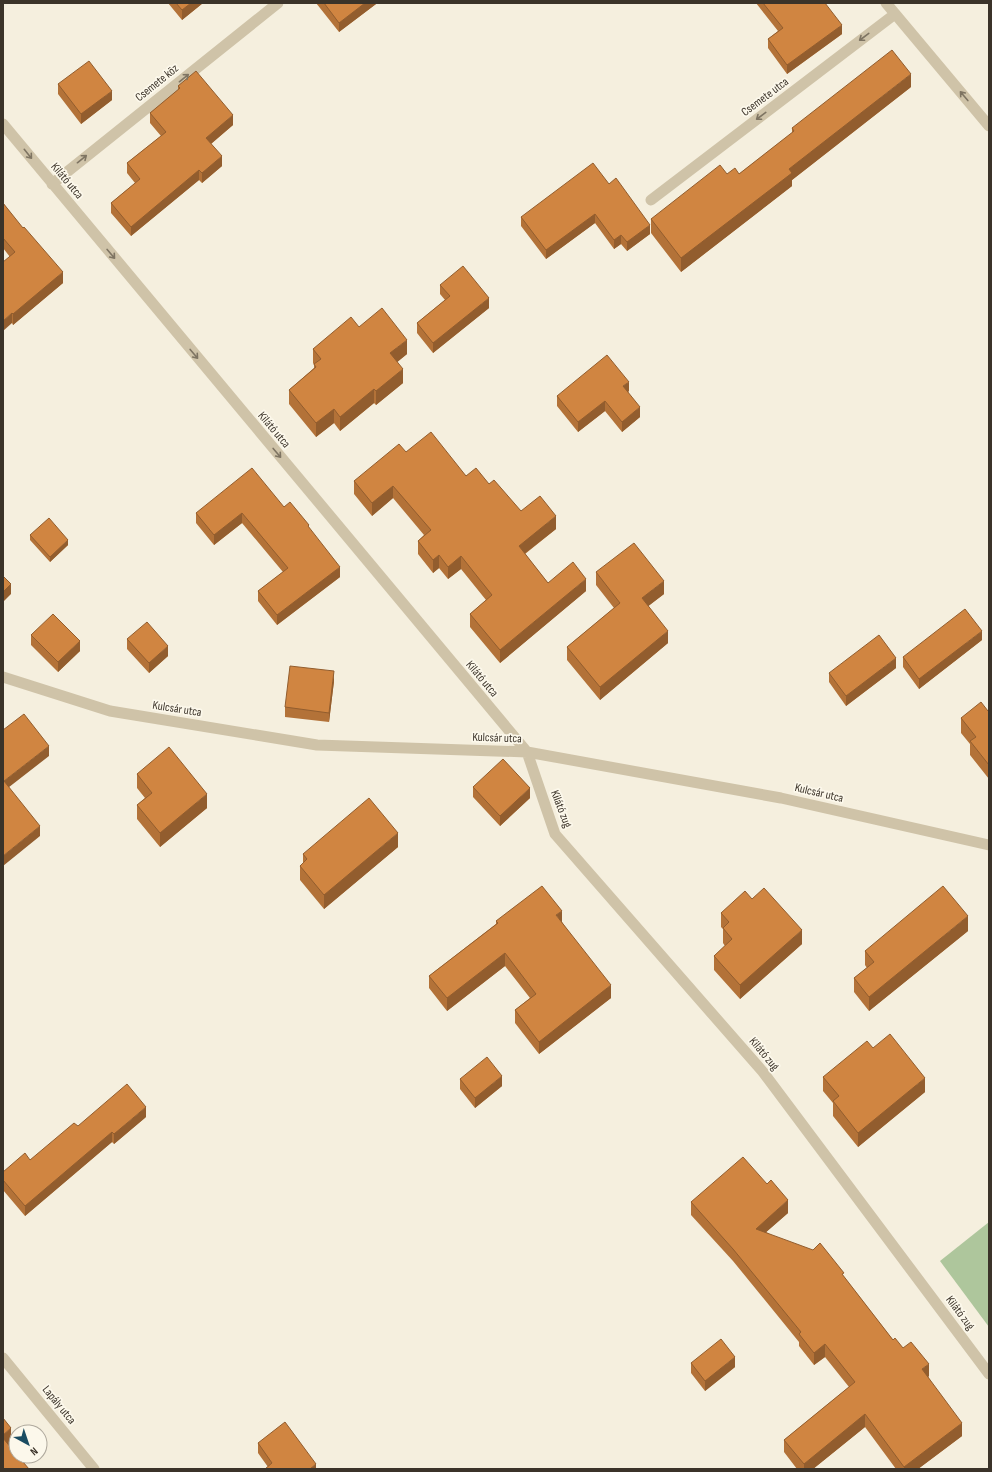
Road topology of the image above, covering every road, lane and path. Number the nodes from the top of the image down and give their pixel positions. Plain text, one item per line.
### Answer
1 (278, 3) edge
2 (886, 3) edge
3 (895, 14) junction
4 (3, 124) edge
5 (989, 126) edge
6 (52, 184) junction
7 (652, 200) dead end
8 (3, 677) edge
9 (526, 752) junction
10 (989, 845) edge
11 (3, 1358) edge
12 (989, 1374) edge
13 (94, 1469) edge

6 -> 1 street, Csemete köz
2 - 3 street
5 -> 3 street
3 -> 7 street, Csemete utca
4 -> 6 street, Kilátó utca
6 -> 9 street, Kilátó utca
8 - 9 street, Kulcsár utca
9 - 10 street, Kulcsár utca
9 - 12 street, Kilátó zug
11 - 13 street, Lapály utca

